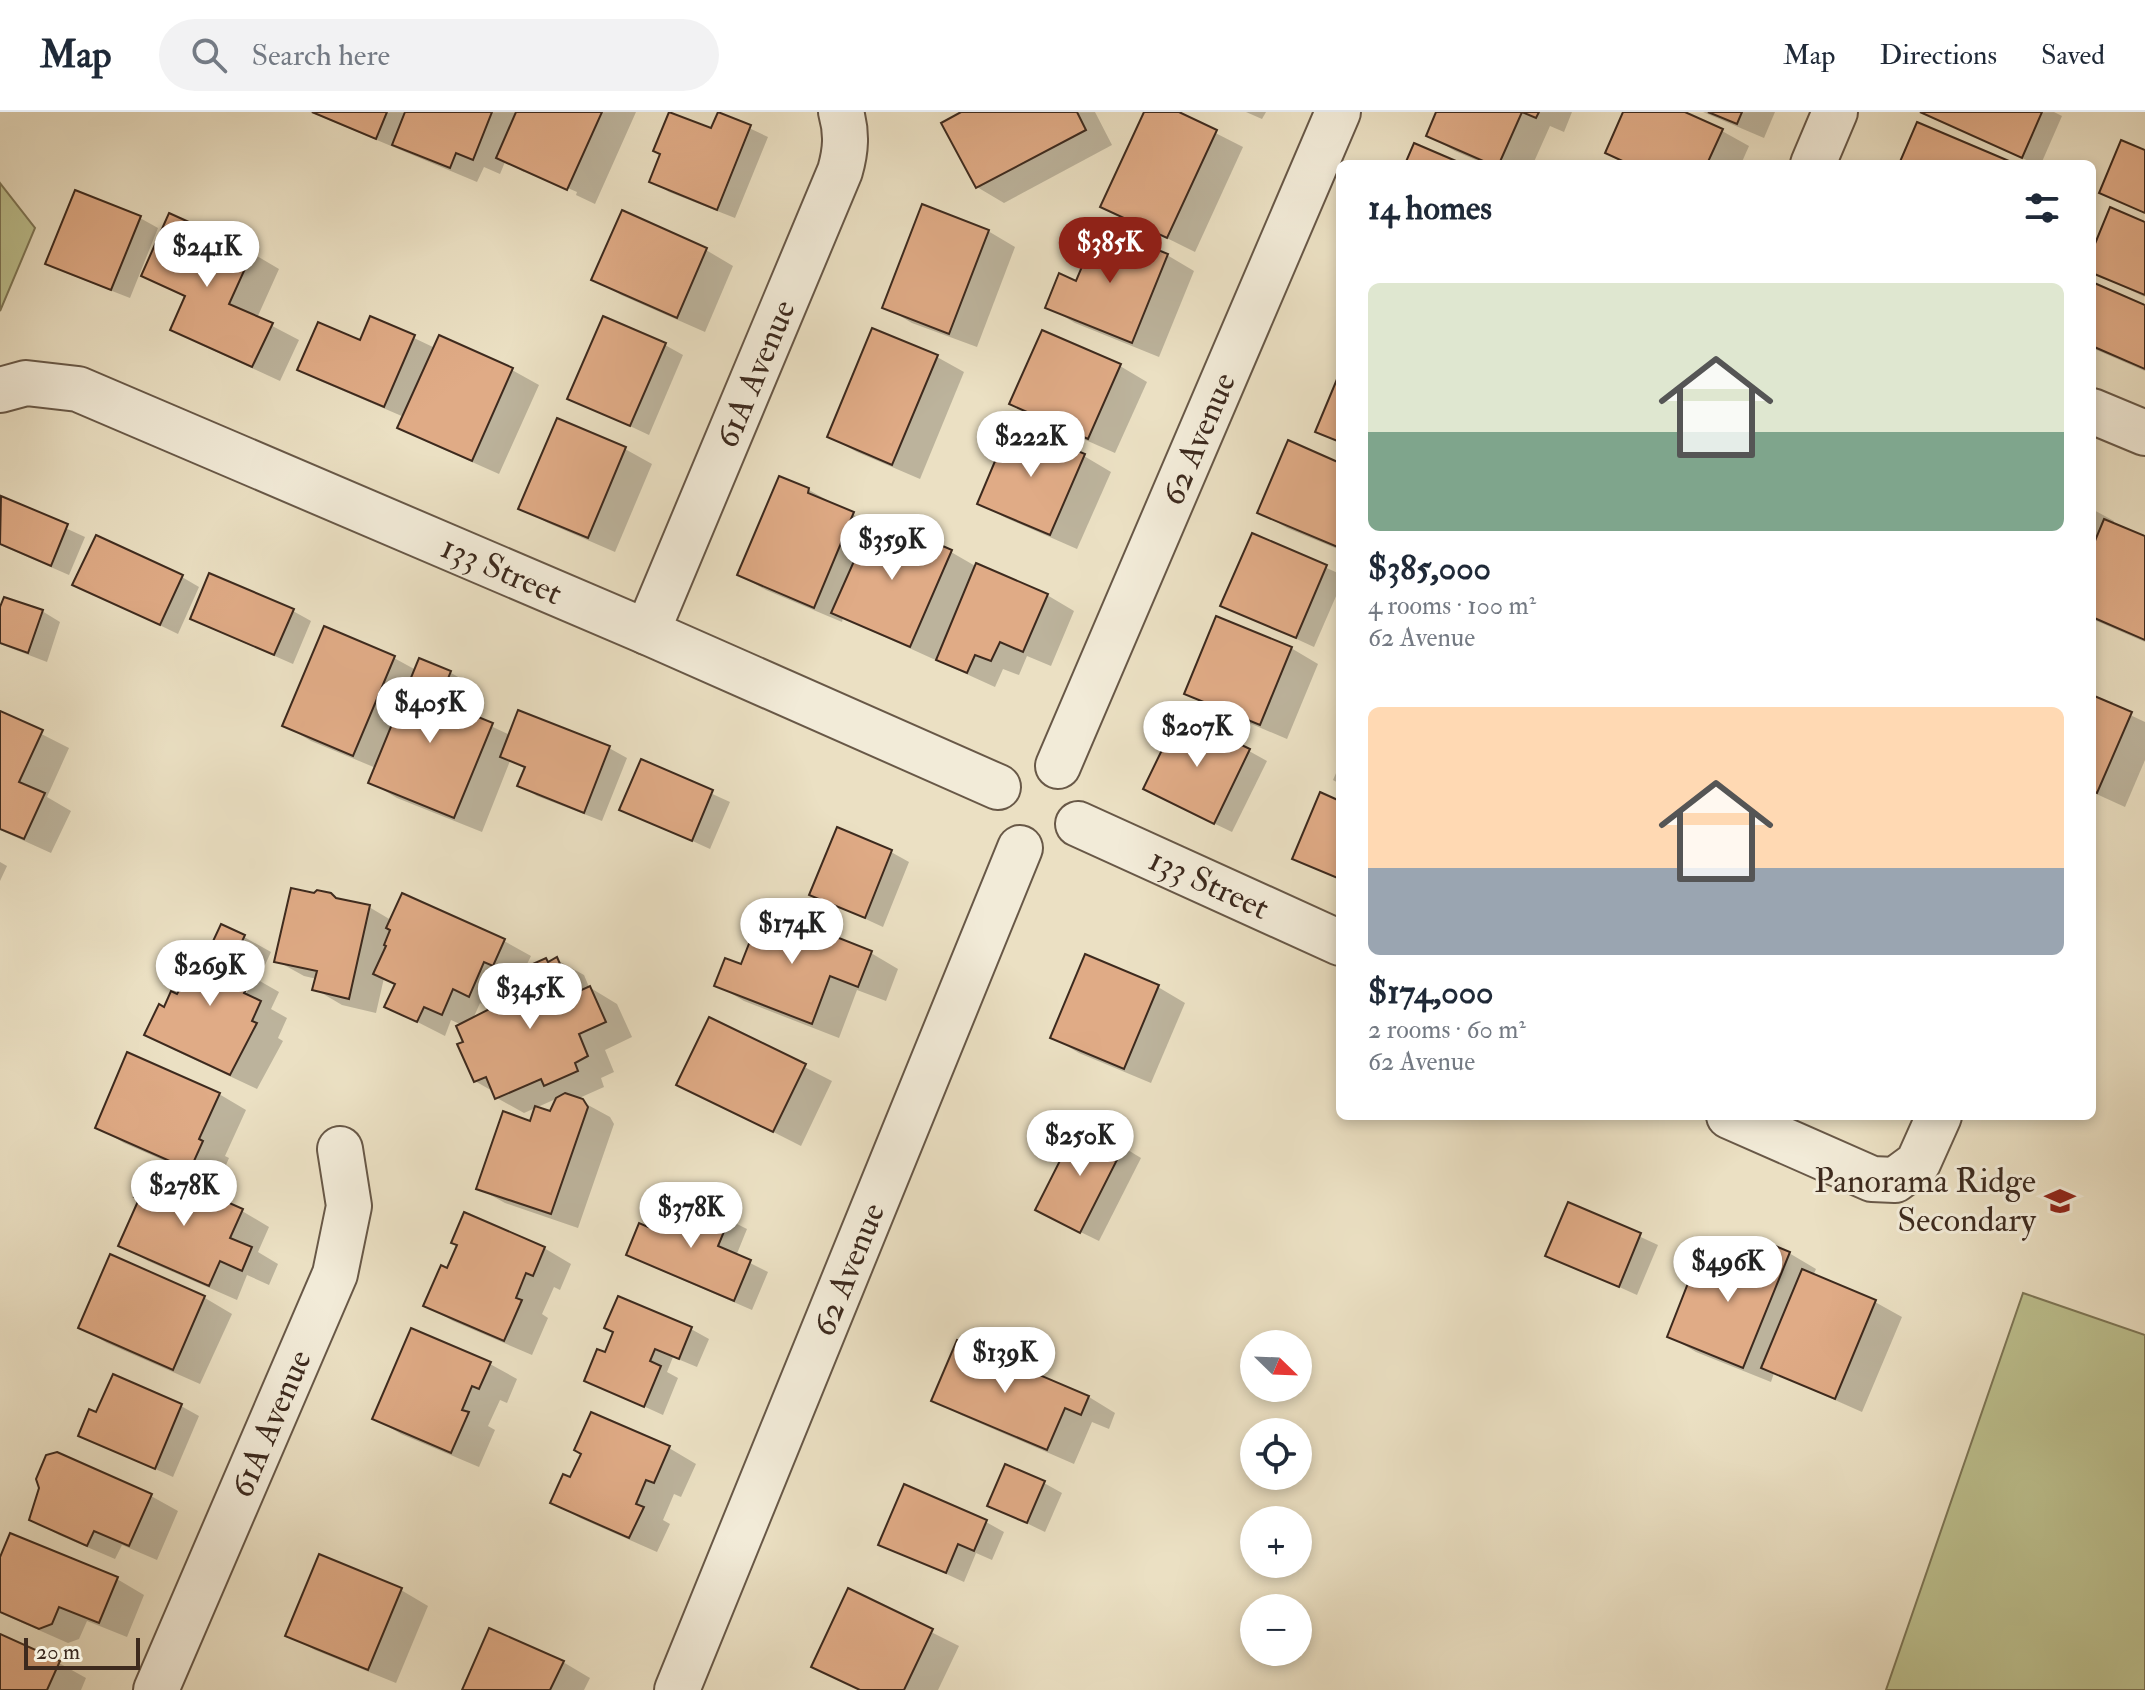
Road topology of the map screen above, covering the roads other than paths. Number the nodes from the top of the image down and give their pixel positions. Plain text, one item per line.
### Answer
1 (841, 112) edge
2 (1338, 112) edge
3 (1835, 112) edge
4 (1815, 160) edge
5 (0, 390) edge
6 (2096, 413) edge
7 (2145, 433) edge
8 (647, 632) junction
9 (1058, 766) junction
10 (998, 787) junction
11 (1078, 824) junction
12 (1020, 848) junction
13 (1336, 941) edge
14 (1738, 1120) edge
15 (1937, 1120) edge
16 (340, 1149) dead end
17 (156, 1690) edge
18 (677, 1690) edge

1 - 8 street, 61A Avenue
2 - 9 street, 62 Avenue
3 - 4 street
5 - 8 street, 133 Street
6 - 7 street
8 - 10 street, 133 Street
9 - 10 street
9 - 11 street
10 - 12 street
11 - 12 street
11 - 13 street, 133 Street
12 - 18 street, 62 Avenue
14 - 15 street
16 - 17 street, 61A Avenue

